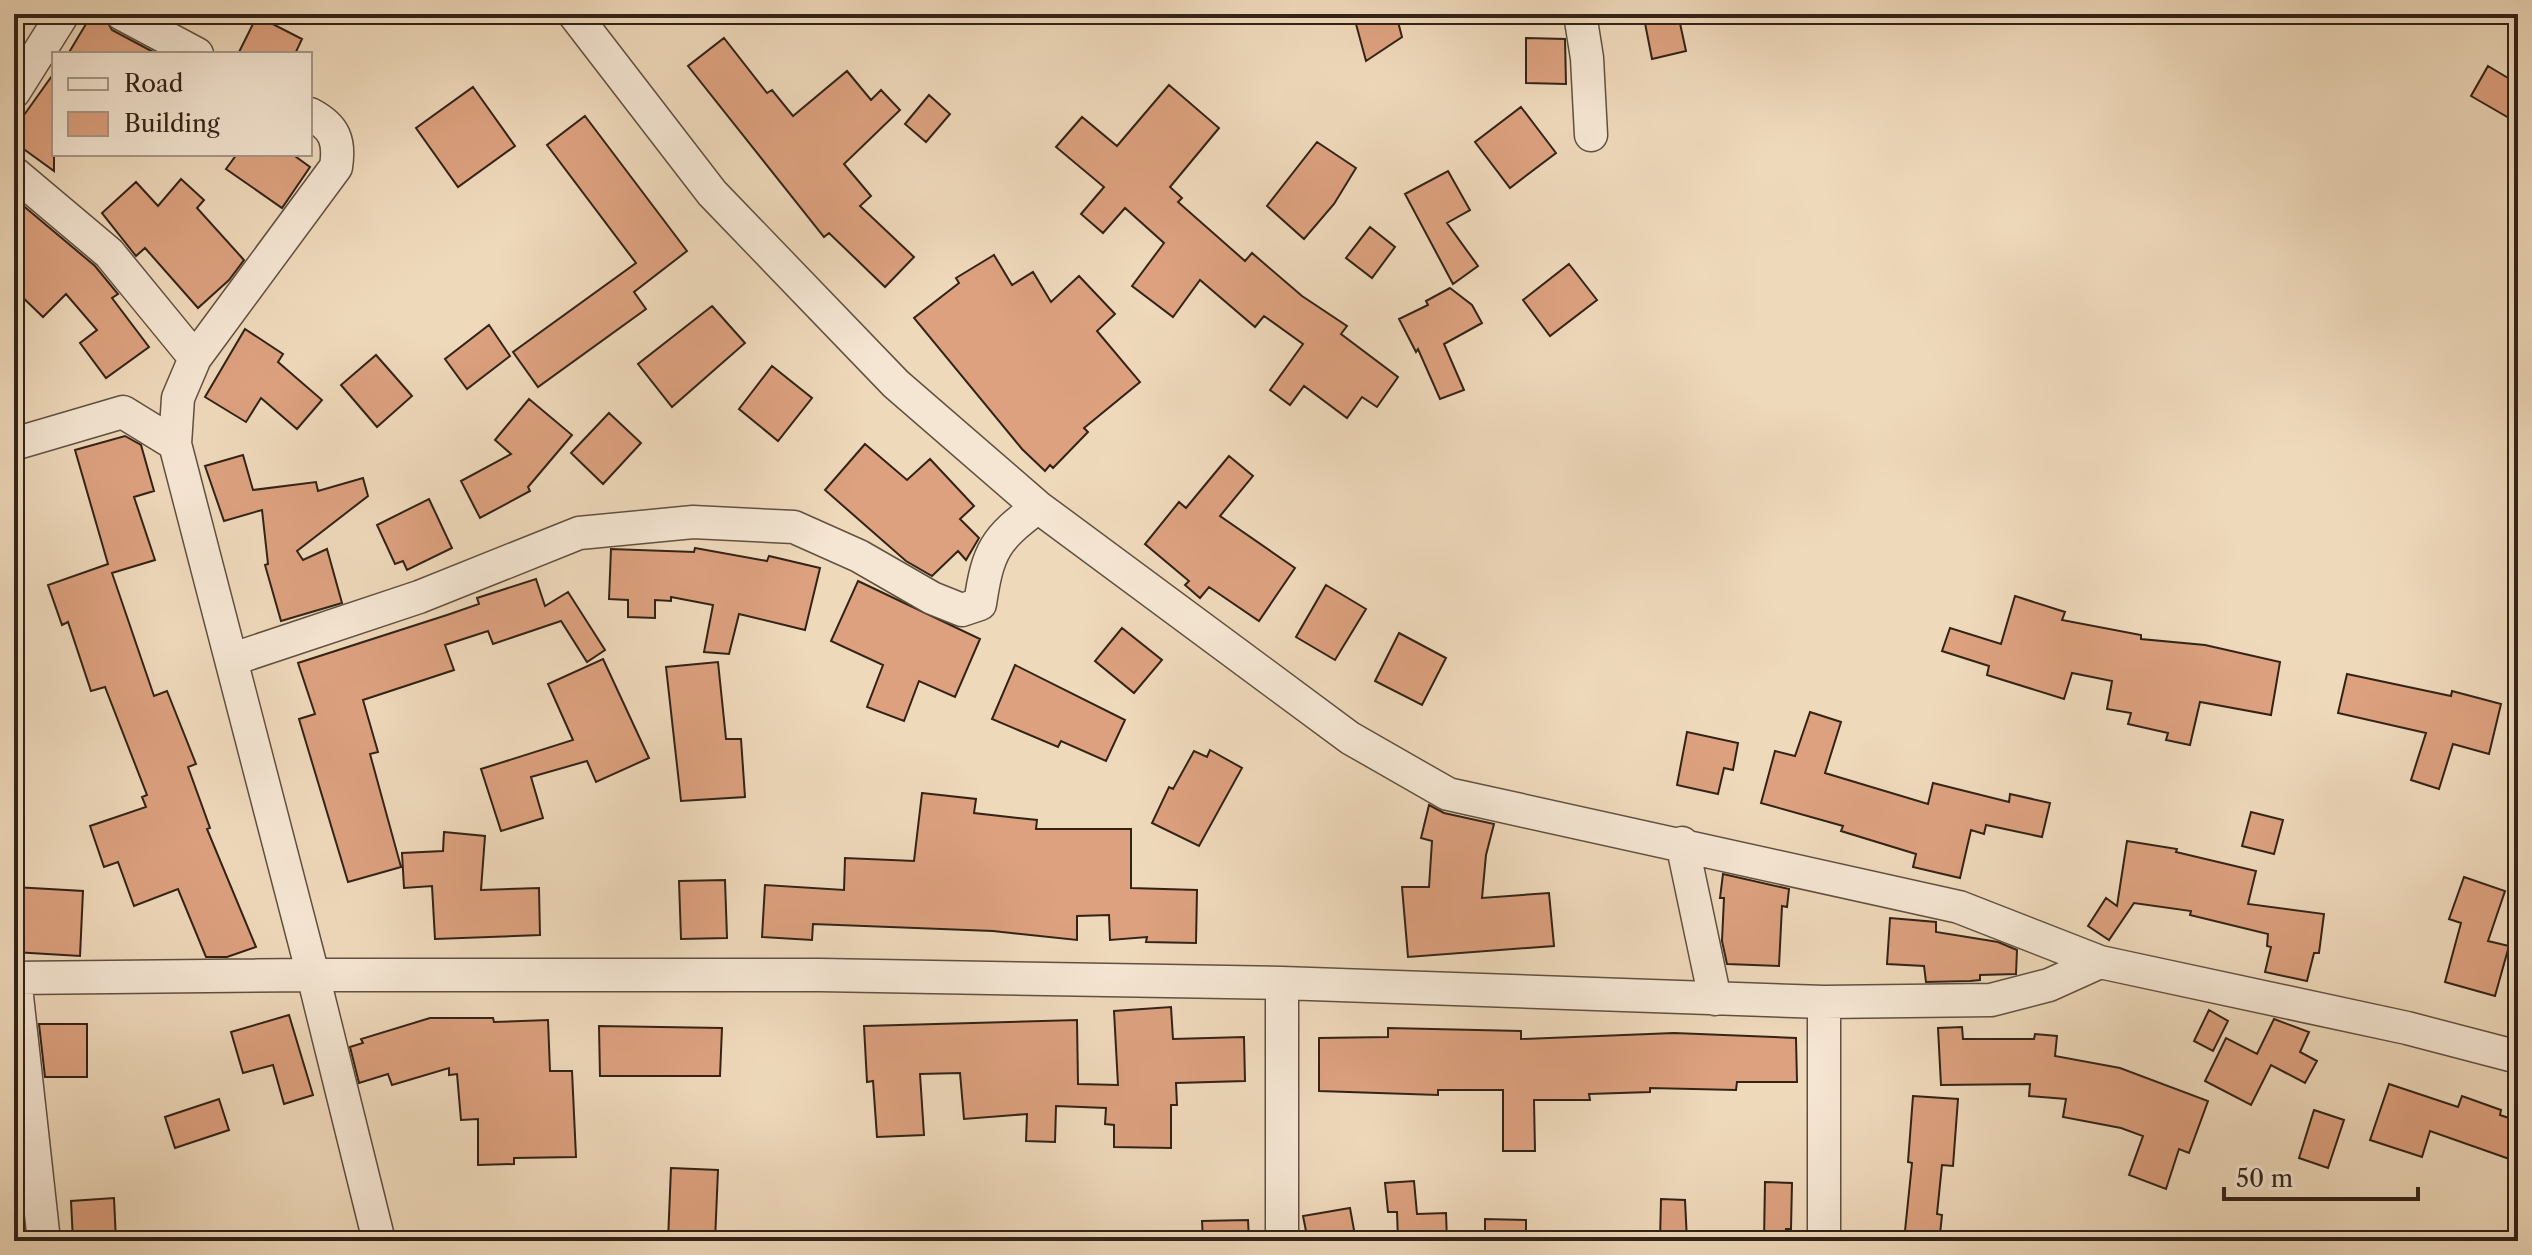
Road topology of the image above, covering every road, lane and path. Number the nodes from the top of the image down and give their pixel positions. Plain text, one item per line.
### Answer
1 (63, 14) edge
2 (122, 14) edge
3 (574, 14) edge
4 (1580, 14) edge
5 (193, 52) edge
6 (14, 92) edge
7 (312, 115) edge
8 (1591, 135) dead end
9 (14, 173) edge
10 (195, 358) junction
11 (14, 444) edge
12 (175, 444) junction
13 (1038, 507) junction
14 (233, 659) junction
15 (1682, 843) junction
16 (2100, 962) junction
17 (313, 975) junction
18 (15, 978) edge
19 (1282, 983) junction
20 (1715, 999) junction
21 (1824, 1002) junction
22 (2518, 1057) edge
23 (44, 1241) edge
24 (379, 1241) edge
25 (1282, 1241) edge
26 (1824, 1241) edge

1 - 6 street
2 - 5 street
3 - 13 street
4 - 8 street
7 - 10 street
9 - 10 street
10 - 12 street
11 - 12 street
12 - 14 street
13 - 14 street
13 - 15 street
14 - 17 street
15 - 16 street
15 - 20 street
16 - 21 street
16 - 22 street
17 - 18 street
17 - 19 street
17 - 24 street
18 - 23 street
19 - 20 street
19 - 25 street
20 - 21 street
21 - 26 street

